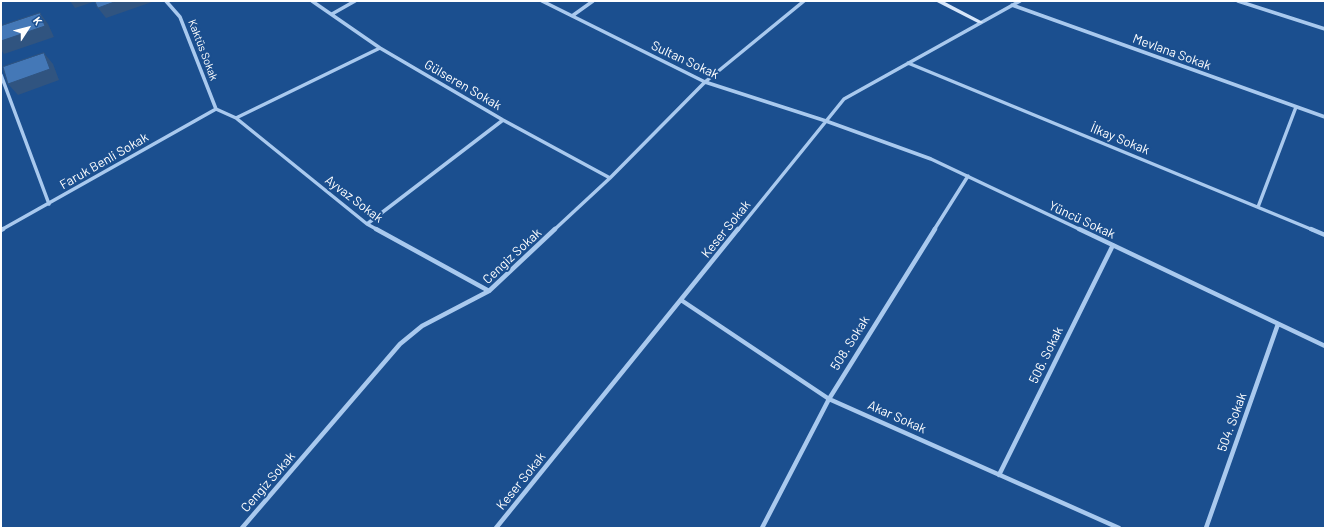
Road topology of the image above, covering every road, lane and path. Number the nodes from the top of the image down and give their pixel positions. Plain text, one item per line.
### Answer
1 (166, 1) edge
2 (312, 1) edge
3 (355, 1) edge
4 (542, 1) edge
5 (593, 1) edge
6 (804, 1) edge
7 (938, 1) edge
8 (1020, 1) edge
9 (1238, 1) edge
10 (1012, 5) junction
11 (332, 14) junction
12 (572, 16) junction
13 (980, 22) junction
14 (1325, 29) edge
15 (380, 48) junction
16 (908, 63) junction
17 (1, 75) edge
18 (705, 82) junction
19 (1296, 107) junction
20 (216, 109) junction
21 (1325, 117) edge
22 (236, 118) junction
23 (503, 120) junction
24 (826, 121) junction
25 (968, 176) junction
26 (610, 178) junction
27 (49, 204) junction
28 (1258, 207) junction
29 (367, 224) junction
30 (1, 230) edge
31 (1325, 235) edge
32 (1113, 245) junction
33 (489, 291) junction
34 (681, 300) junction
35 (1278, 324) junction
36 (1325, 346) edge
37 (829, 399) junction
38 (999, 475) junction
39 (242, 528) edge
40 (496, 528) edge
41 (762, 528) edge
42 (1119, 528) edge
43 (1206, 528) edge

1 - 20 street, Kaktüs Sokak
2 - 11 street, Gülseren Sokak
3 - 11 street
4 - 12 street, Sultan Sokak
5 - 12 street
6 - 18 street, Cengiz Sokak
7 - 13 street
8 - 10 street, Keser Sokak
9 - 14 street
10 - 13 street, Keser Sokak
10 - 19 street, Mevlana Sokak
11 - 15 street, Gülseren Sokak
12 - 18 street, Sultan Sokak
13 - 16 street, Keser Sokak
15 - 22 street
15 - 23 street, Gülseren Sokak
16 - 24 street, Keser Sokak
16 - 28 street, İlkay Sokak
17 - 27 street
18 - 24 street, Sultan Sokak
18 - 26 street, Cengiz Sokak
19 - 21 street, Mevlana Sokak
19 - 28 street
20 - 22 street, Ayvaz Sokak
20 - 27 street, Faruk Benli Sokak
22 - 29 street, Ayvaz Sokak
23 - 26 street, Gülseren Sokak
23 - 29 street
24 - 25 street, Yüncü Sokak
24 - 34 street, Keser Sokak
25 - 32 street, Yüncü Sokak
25 - 37 street, 508. Sokak
26 - 33 street, Cengiz Sokak
27 - 30 street, Faruk Benli Sokak
28 - 31 street, İlkay Sokak
29 - 33 street, Ayvaz Sokak
32 - 35 street, Yüncü Sokak
32 - 38 street, 506. Sokak
33 - 39 street, Cengiz Sokak
34 - 37 street, Akar Sokak
34 - 40 street, Keser Sokak
35 - 36 street, Yüncü Sokak
35 - 43 street, 504. Sokak
37 - 38 street, Akar Sokak
37 - 41 street, 508. Sokak
38 - 42 street, Akar Sokak

